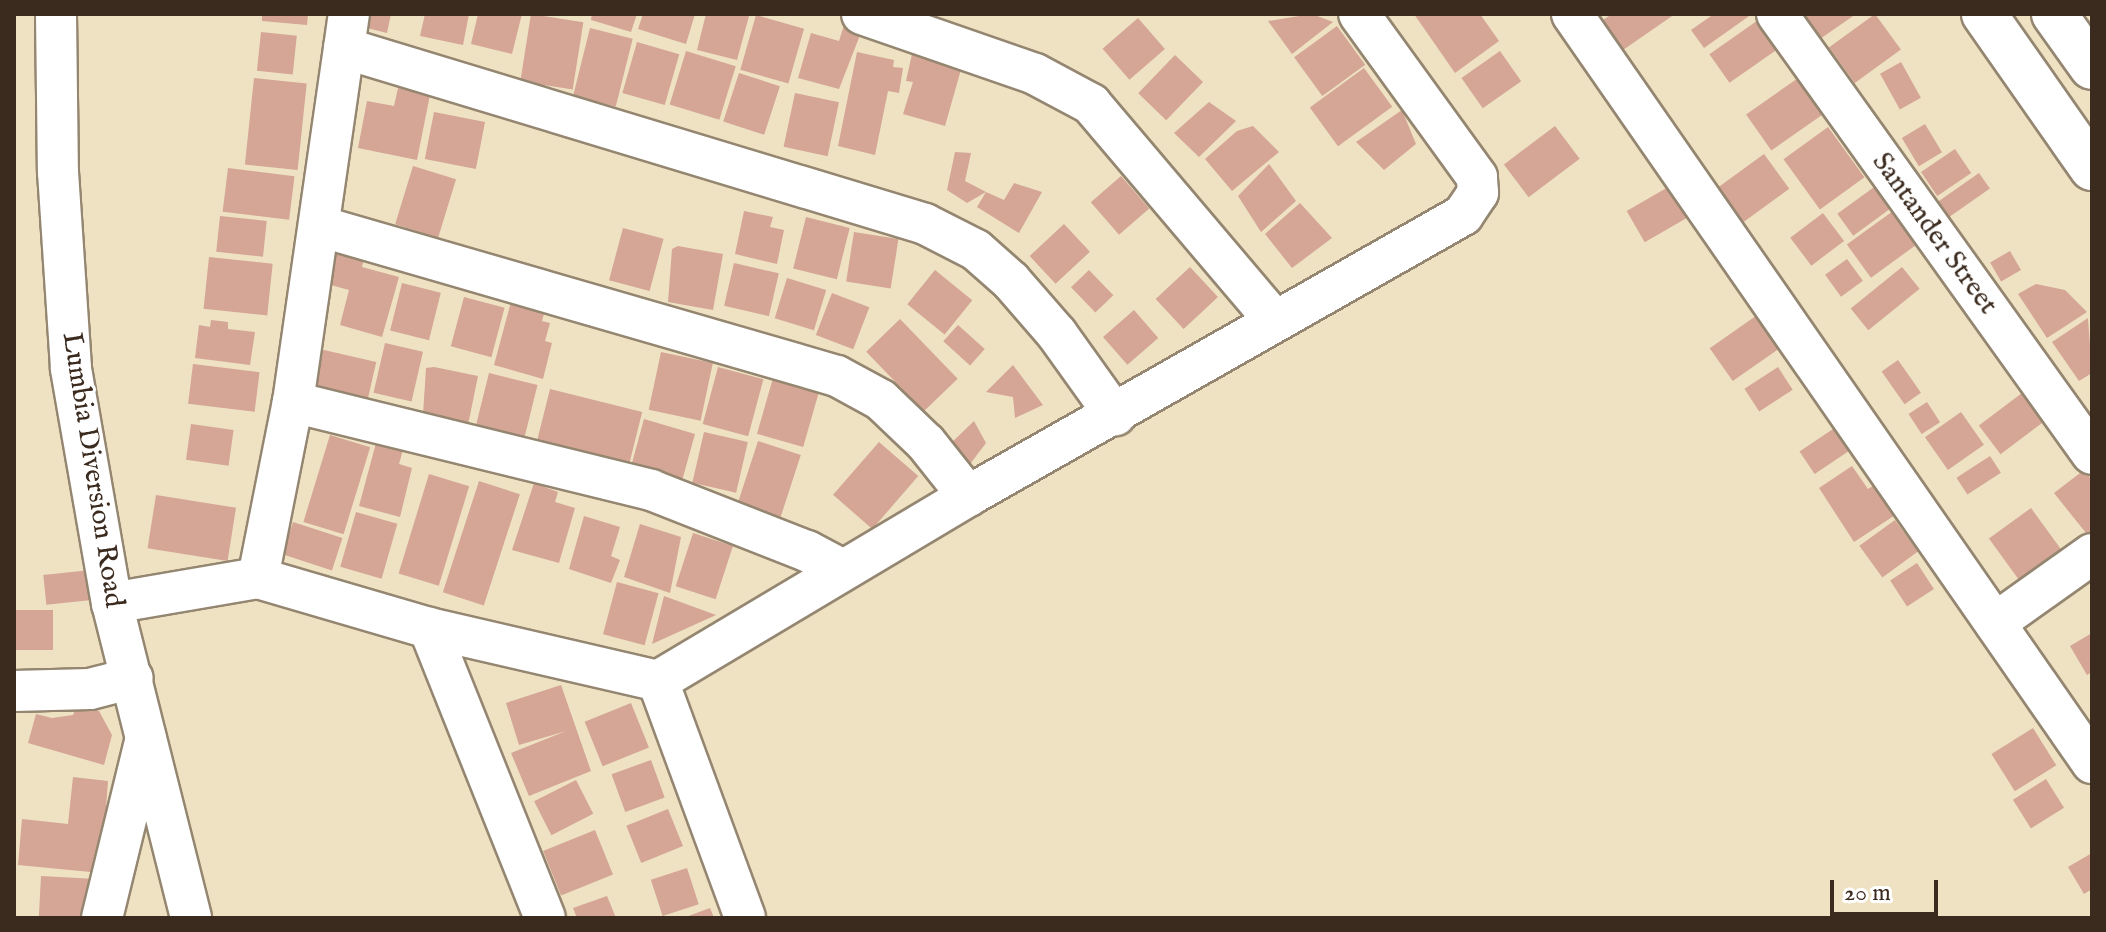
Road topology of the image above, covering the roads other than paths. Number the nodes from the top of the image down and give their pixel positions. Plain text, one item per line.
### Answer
1 (56, 14) edge
2 (862, 14) edge
3 (1359, 14) edge
4 (1572, 14) edge
5 (1777, 14) edge
6 (1984, 14) edge
7 (2054, 14) edge
8 (347, 31) edge
9 (2092, 67) edge
10 (2092, 168) edge
11 (319, 226) junction
12 (1274, 320) junction
13 (293, 402) junction
14 (1115, 415) junction
15 (2092, 454) edge
16 (968, 496) junction
17 (2092, 554) edge
18 (842, 570) junction
19 (258, 578) junction
20 (112, 603) junction
21 (1995, 623) junction
22 (429, 628) junction
23 (133, 678) junction
24 (658, 681) junction
25 (14, 691) edge
26 (147, 734) junction
27 (2092, 763) edge
28 (102, 918) edge
29 (191, 918) edge
30 (545, 918) edge
31 (745, 918) edge

1 - 20 street, Lumbia Diversion Road
2 - 12 street
3 - 12 street
4 - 21 street
5 - 15 street, Santander Street
6 - 10 street
7 - 9 street
8 - 11 street
8 - 14 street
11 - 13 street
11 - 16 street
12 - 14 street
13 - 18 street
13 - 19 street
14 - 16 street
16 - 18 street
17 - 21 street
18 - 24 street
19 - 20 street
19 - 22 street
20 - 23 street, Lumbia Diversion Road
21 - 27 street
22 - 24 street
22 - 30 street
23 - 25 street
23 - 26 street, Lumbia Diversion Road
24 - 31 street
26 - 28 street
26 - 29 street, Lumbia Diversion Road

